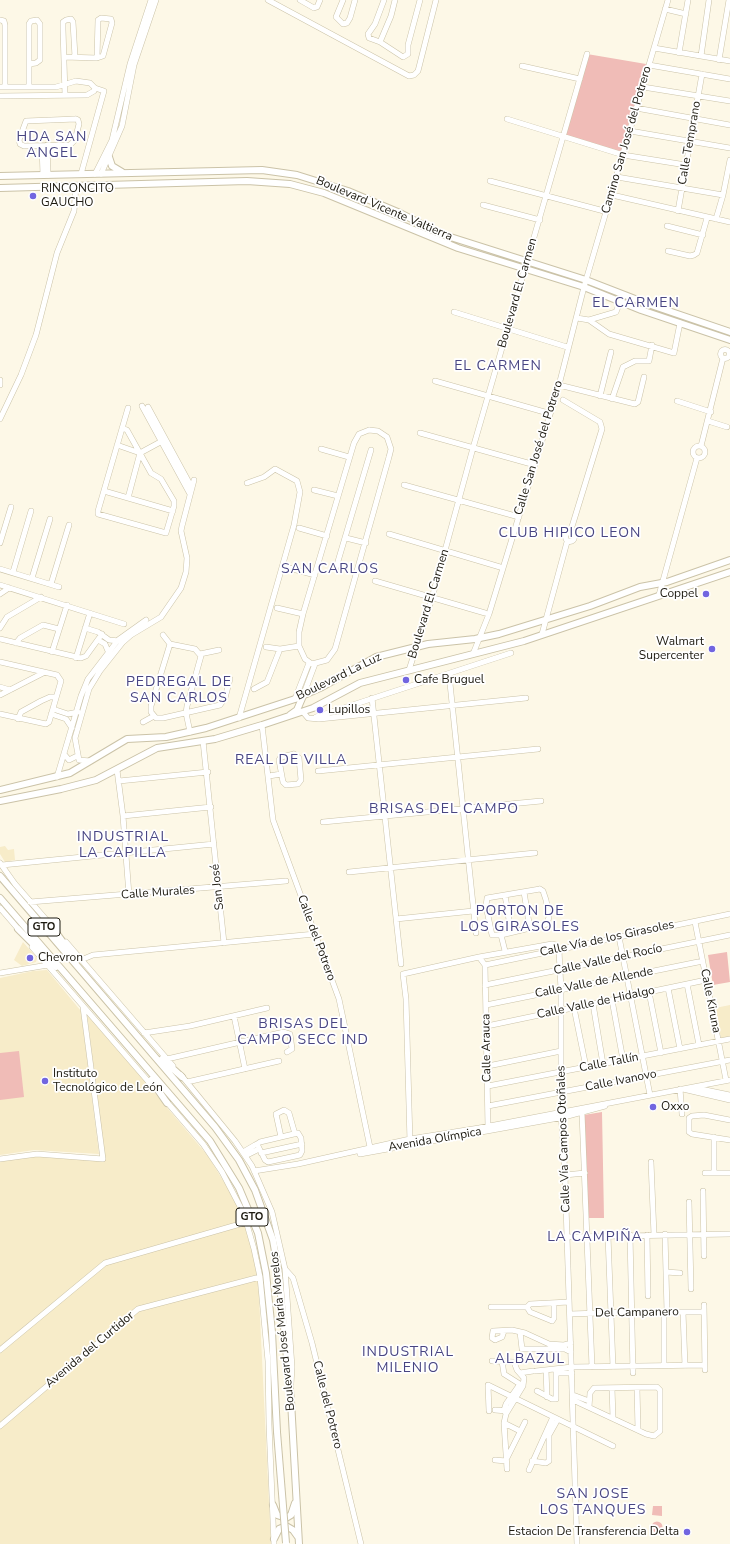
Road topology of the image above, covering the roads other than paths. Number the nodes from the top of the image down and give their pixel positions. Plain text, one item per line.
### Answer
1 (151, 0) edge
2 (156, 0) edge
3 (268, 0) edge
4 (300, 0) edge
5 (320, 0) edge
6 (343, 0) edge
7 (355, 0) edge
8 (384, 0) edge
9 (395, 0) edge
10 (419, 0) edge
11 (436, 0) edge
12 (668, 0) edge
13 (688, 0) edge
14 (709, 0) edge
15 (729, 0) edge
16 (665, 10) junction
17 (686, 14) junction
18 (0, 20) edge
19 (380, 42) junction
20 (654, 48) junction
21 (679, 53) junction
22 (588, 54) dead end
23 (701, 56) junction
24 (64, 57) junction
25 (75, 57) junction
26 (97, 58) junction
27 (719, 60) junction
28 (730, 61) edge
29 (2, 64) edge
30 (29, 64) junction
31 (132, 64) junction
32 (649, 65) junction
33 (522, 66) dead end
34 (702, 74) junction
35 (580, 79) junction
36 (730, 79) edge
37 (65, 85) junction
38 (3, 87) edge
39 (643, 87) junction
40 (29, 88) junction
41 (94, 90) junction
42 (65, 95) junction
43 (0, 96) edge
44 (698, 96) junction
45 (730, 101) edge
46 (636, 108) junction
47 (694, 118) junction
48 (507, 119) dead end
49 (730, 125) edge
50 (630, 131) junction
51 (563, 137) junction
52 (690, 141) junction
53 (45, 145) junction
54 (730, 148) edge
55 (622, 154) junction
56 (109, 157) junction
57 (730, 160) edge
58 (686, 165) junction
59 (179, 172) junction
60 (124, 173) junction
61 (81, 174) junction
62 (46, 175) junction
63 (0, 176) edge
64 (617, 177) junction
65 (96, 178) junction
66 (490, 181) dead end
67 (179, 183) junction
68 (76, 186) junction
69 (0, 188) edge
70 (682, 188) junction
71 (612, 195) junction
72 (723, 195) junction
73 (547, 196) junction
74 (483, 205) dead end
75 (604, 211) dead end
76 (678, 211) junction
77 (707, 218) junction
78 (716, 219) junction
79 (540, 220) junction
80 (730, 222) edge
81 (667, 226) dead end
82 (703, 235) junction
83 (668, 251) dead end
84 (528, 262) junction
85 (526, 269) junction
86 (586, 280) junction
87 (584, 287) junction
88 (620, 302) junction
89 (454, 312) dead end
90 (577, 318) junction
91 (589, 320) junction
92 (680, 323) junction
93 (507, 328) junction
94 (730, 332) edge
95 (730, 340) edge
96 (652, 345) junction
97 (567, 347) dead end
98 (611, 352) dead end
99 (723, 358) dead end
100 (644, 377) dead end
101 (0, 380) edge
102 (435, 381) dead end
103 (0, 385) edge
104 (559, 385) junction
105 (489, 396) junction
106 (600, 396) junction
107 (612, 399) junction
108 (563, 400) dead end
109 (677, 401) dead end
110 (145, 407) dead end
111 (128, 408) dead end
112 (711, 412) junction
113 (548, 413) dead end
114 (0, 419) edge
115 (708, 421) junction
116 (726, 427) dead end
117 (122, 428) junction
118 (420, 433) dead end
119 (163, 441) junction
120 (117, 445) junction
121 (473, 448) junction
122 (321, 449) dead end
123 (371, 450) dead end
124 (140, 453) junction
125 (349, 457) junction
126 (535, 465) junction
127 (178, 468) junction
128 (194, 480) dead end
129 (247, 483) dead end
130 (404, 485) dead end
131 (192, 488) junction
132 (314, 490) dead end
133 (104, 491) junction
134 (190, 494) junction
135 (338, 496) junction
136 (128, 498) junction
137 (459, 500) junction
138 (11, 507) dead end
139 (31, 511) dead end
140 (173, 511) junction
141 (519, 517) junction
142 (50, 519) dead end
143 (69, 525) dead end
144 (298, 528) dead end
145 (389, 534) dead end
146 (327, 536) junction
147 (346, 538) junction
148 (0, 543) edge
149 (366, 543) junction
150 (445, 551) junction
151 (730, 560) edge
152 (500, 567) dead end
153 (289, 568) dead end
154 (336, 568) dead end
155 (0, 569) edge
156 (13, 572) junction
157 (730, 572) edge
158 (315, 575) junction
159 (32, 578) junction
160 (375, 581) dead end
161 (661, 583) junction
162 (51, 584) junction
163 (0, 585) edge
164 (59, 587) dead end
165 (9, 588) junction
166 (0, 594) edge
167 (659, 595) junction
168 (40, 597) junction
169 (432, 598) junction
170 (67, 605) junction
171 (277, 608) dead end
172 (90, 613) junction
173 (303, 614) junction
174 (485, 614) dead end
175 (146, 620) dead end
176 (544, 621) junction
177 (124, 624) dead end
178 (0, 628) edge
179 (59, 628) junction
180 (85, 628) junction
181 (102, 634) junction
182 (542, 634) junction
183 (163, 635) dead end
184 (479, 638) junction
185 (0, 639) edge
186 (98, 640) junction
187 (120, 641) junction
188 (107, 642) junction
189 (16, 643) junction
190 (170, 644) junction
191 (299, 646) junction
192 (266, 647) dead end
193 (417, 647) junction
194 (280, 649) junction
195 (219, 650) dead end
196 (108, 651) junction
197 (52, 652) junction
198 (511, 653) dead end
199 (200, 654) junction
200 (473, 654) junction
201 (76, 658) junction
202 (0, 662) edge
203 (309, 662) junction
204 (315, 664) junction
205 (409, 670) junction
206 (43, 673) junction
207 (449, 674) junction
208 (230, 679) dead end
209 (304, 685) junction
210 (0, 687) edge
211 (10, 690) junction
212 (254, 690) dead end
213 (0, 696) edge
214 (303, 696) junction
215 (56, 697) junction
216 (372, 698) junction
217 (526, 698) dead end
218 (298, 701) junction
219 (453, 706) junction
220 (52, 711) junction
221 (79, 712) junction
222 (303, 712) junction
223 (186, 713) junction
224 (374, 713) junction
225 (0, 714) edge
226 (67, 716) junction
227 (154, 716) junction
228 (239, 718) junction
229 (285, 718) junction
230 (311, 718) junction
231 (18, 719) junction
232 (143, 722) dead end
233 (262, 725) junction
234 (72, 728) junction
235 (190, 732) junction
236 (166, 737) junction
237 (203, 741) junction
238 (168, 746) junction
239 (538, 749) dead end
240 (64, 754) junction
241 (77, 756) junction
242 (458, 757) junction
243 (91, 761) junction
244 (379, 765) junction
245 (117, 770) junction
246 (318, 771) dead end
247 (208, 772) junction
248 (280, 772) junction
249 (268, 775) junction
250 (57, 777) junction
251 (119, 781) junction
252 (0, 790) edge
253 (0, 801) edge
254 (541, 801) dead end
255 (211, 807) junction
256 (462, 808) junction
257 (123, 816) junction
258 (384, 816) junction
259 (323, 822) dead end
260 (214, 844) junction
261 (126, 853) junction
262 (535, 853) dead end
263 (468, 860) junction
264 (1, 864) edge
265 (390, 867) junction
266 (349, 872) dead end
267 (0, 876) edge
268 (286, 882) dead end
269 (218, 888) junction
270 (524, 892) junction
271 (129, 895) junction
272 (505, 895) junction
273 (0, 898) edge
274 (30, 902) junction
275 (0, 908) edge
276 (473, 911) junction
277 (730, 914) edge
278 (396, 919) junction
279 (48, 922) junction
280 (695, 922) junction
281 (18, 928) junction
282 (530, 929) junction
283 (511, 932) junction
284 (476, 933) dead end
285 (315, 934) junction
286 (501, 935) junction
287 (730, 935) edge
288 (619, 937) junction
289 (699, 941) junction
290 (224, 943) junction
291 (558, 950) junction
292 (505, 951) junction
293 (41, 957) junction
294 (479, 957) junction
295 (624, 957) junction
296 (82, 960) junction
297 (702, 961) junction
298 (401, 964) dead end
299 (48, 965) junction
300 (485, 965) junction
301 (32, 967) junction
302 (560, 970) junction
303 (0, 973) edge
304 (628, 976) junction
305 (88, 978) junction
306 (706, 980) junction
307 (686, 984) junction
308 (485, 985) junction
309 (668, 988) junction
310 (561, 990) junction
311 (649, 992) junction
312 (82, 994) junction
313 (631, 996) junction
314 (612, 1000) junction
315 (593, 1004) junction
316 (486, 1005) junction
317 (83, 1006) junction
318 (267, 1008) dead end
319 (574, 1008) junction
320 (561, 1010) junction
321 (234, 1016) junction
322 (487, 1026) junction
323 (133, 1031) junction
324 (144, 1033) junction
325 (730, 1039) edge
326 (718, 1042) junction
327 (124, 1043) junction
328 (241, 1043) junction
329 (698, 1045) junction
330 (680, 1049) junction
331 (561, 1051) junction
332 (287, 1052) dead end
333 (662, 1053) junction
334 (642, 1057) junction
335 (167, 1059) junction
336 (623, 1060) junction
337 (730, 1060) edge
338 (279, 1061) dead end
339 (722, 1062) junction
340 (603, 1064) junction
341 (488, 1066) junction
342 (586, 1067) junction
343 (245, 1069) junction
344 (561, 1072) junction
345 (647, 1076) junction
346 (182, 1077) junction
347 (728, 1080) edge
348 (187, 1082) junction
349 (712, 1083) junction
350 (488, 1086) junction
351 (693, 1087) junction
352 (681, 1089) junction
353 (712, 1091) junction
354 (560, 1092) junction
355 (650, 1095) junction
356 (730, 1095) edge
357 (730, 1100) edge
358 (615, 1102) junction
359 (168, 1103) junction
360 (488, 1106) junction
361 (582, 1113) junction
362 (561, 1114) junction
363 (682, 1114) dead end
364 (730, 1120) edge
365 (488, 1129) junction
366 (295, 1134) junction
367 (281, 1137) junction
368 (714, 1137) junction
369 (730, 1140) edge
370 (410, 1142) junction
371 (302, 1144) junction
372 (259, 1149) junction
373 (370, 1150) junction
374 (244, 1154) junction
375 (0, 1159) edge
376 (651, 1162) dead end
377 (254, 1172) junction
378 (584, 1173) junction
379 (705, 1173) dead end
380 (714, 1173) junction
381 (730, 1173) edge
382 (565, 1175) junction
383 (259, 1181) junction
384 (703, 1191) dead end
385 (689, 1202) dead end
386 (247, 1222) junction
387 (654, 1234) junction
388 (665, 1234) junction
389 (690, 1234) junction
390 (730, 1234) edge
391 (630, 1235) junction
392 (647, 1235) junction
393 (704, 1235) junction
394 (587, 1236) junction
395 (608, 1236) junction
396 (567, 1237) junction
397 (704, 1256) dead end
398 (285, 1269) junction
399 (666, 1272) junction
400 (680, 1273) dead end
401 (260, 1277) junction
402 (691, 1289) dead end
403 (648, 1296) dead end
404 (554, 1305) junction
405 (569, 1305) junction
406 (704, 1305) dead end
407 (527, 1306) junction
408 (491, 1307) dead end
409 (611, 1312) junction
410 (631, 1312) junction
411 (666, 1312) junction
412 (684, 1312) junction
413 (704, 1312) junction
414 (570, 1314) junction
415 (591, 1314) junction
416 (265, 1321) junction
417 (504, 1331) dead end
418 (272, 1332) junction
419 (520, 1332) junction
420 (543, 1341) junction
421 (571, 1343) junction
422 (273, 1347) junction
423 (555, 1347) junction
424 (542, 1348) junction
425 (0, 1350) edge
426 (571, 1352) junction
427 (268, 1361) junction
428 (492, 1361) dead end
429 (502, 1362) junction
430 (633, 1366) junction
431 (664, 1366) junction
432 (685, 1366) junction
433 (572, 1367) junction
434 (592, 1367) junction
435 (613, 1367) junction
436 (546, 1370) junction
437 (556, 1372) junction
438 (520, 1373) junction
439 (572, 1373) junction
440 (633, 1373) dead end
441 (522, 1385) junction
442 (612, 1388) junction
443 (637, 1388) junction
444 (290, 1390) junction
445 (537, 1391) dead end
446 (514, 1397) junction
447 (547, 1397) junction
448 (573, 1397) junction
449 (589, 1401) junction
450 (589, 1407) junction
451 (506, 1412) junction
452 (555, 1418) junction
453 (613, 1418) junction
454 (525, 1422) dead end
455 (504, 1423) junction
456 (0, 1426) edge
457 (573, 1427) junction
458 (638, 1430) junction
459 (520, 1431) junction
460 (543, 1438) junction
461 (549, 1441) junction
462 (613, 1446) dead end
463 (505, 1447) junction
464 (511, 1449) junction
465 (496, 1460) dead end
466 (506, 1460) junction
467 (532, 1461) junction
468 (507, 1469) dead end
469 (529, 1470) dead end
470 (296, 1499) junction
471 (273, 1505) junction
472 (299, 1541) edge
473 (274, 1542) edge
474 (286, 1544) edge
475 (361, 1544) edge
476 (577, 1544) edge

1 - 31 street
2 - 31 street
3 - 11 street
4 - 5 street
6 - 7 street
8 - 19 street
9 - 19 street
10 - 19 street
12 - 16 street, Camino San José del Potrero
13 - 17 street
14 - 23 street
15 - 27 street
16 - 17 street
16 - 20 street, Camino San José del Potrero
17 - 21 street
18 - 29 street
20 - 21 street
20 - 32 street, Camino San José del Potrero
21 - 23 street
22 - 35 street, Boulevard El Carmen
23 - 27 street
24 - 25 street
24 - 25 street
24 - 37 street
25 - 26 street
26 - 26 street
27 - 28 street
29 - 38 street
30 - 30 street
30 - 40 street
31 - 56 street
31 - 65 street
32 - 34 street
32 - 39 street, Camino San José del Potrero
33 - 35 street
34 - 36 street
34 - 44 street, Calle Temprano
35 - 51 street, Boulevard El Carmen
37 - 40 street
37 - 41 street
37 - 42 street
38 - 40 street
39 - 44 street
39 - 46 street, Camino San José del Potrero
41 - 42 street
41 - 61 street
42 - 43 street
44 - 45 street
44 - 47 street, Calle Temprano
46 - 47 street
46 - 50 street, Camino San José del Potrero
47 - 49 street
47 - 52 street, Calle Temprano
48 - 51 street
50 - 52 street
50 - 55 street, Camino San José del Potrero
51 - 55 street
51 - 73 street, Boulevard El Carmen
52 - 54 street
52 - 58 street, Calle Temprano
53 - 53 street
53 - 62 street
55 - 58 street
55 - 64 street, Camino San José del Potrero
56 - 60 main road
56 - 65 street
57 - 72 street
58 - 70 street, Calle Temprano
59 - 60 main road, Boulevard Vicente Valtierra
59 - 67 main road
59 - 84 main road, Boulevard Vicente Valtierra
60 - 65 main road, Boulevard Vicente Valtierra
61 - 62 main road, Boulevard Vicente Valtierra
61 - 65 main road, Boulevard Vicente Valtierra
62 - 63 main road, Boulevard Vicente Valtierra
64 - 70 street
64 - 71 street, Camino San José del Potrero
65 - 67 main road, Boulevard Vicente Valtierra
65 - 68 main road, Boulevard Vicente Valtierra
66 - 73 street
67 - 85 main road, Boulevard Vicente Valtierra
68 - 69 main road, Boulevard Vicente Valtierra
68 - 114 street
70 - 72 street
70 - 76 street, Calle Temprano
71 - 76 street
71 - 86 street, Camino San José del Potrero
72 - 78 street
73 - 75 street
73 - 79 street, Boulevard El Carmen
74 - 79 street
76 - 77 street
77 - 78 street
77 - 82 street
78 - 80 street
79 - 84 street, Boulevard El Carmen
81 - 82 street
82 - 83 street
84 - 85 street, Boulevard El Carmen
84 - 86 main road, Boulevard Vicente Valtierra
85 - 87 main road, Boulevard Vicente Valtierra
85 - 93 street, Boulevard El Carmen
86 - 87 street, Calle San José del Potrero
86 - 94 main road, Boulevard Vicente Valtierra
87 - 88 main road, Boulevard Vicente Valtierra
87 - 90 street, Calle San José del Potrero
88 - 91 street
88 - 92 main road, Boulevard Vicente Valtierra
89 - 93 street
90 - 91 street
90 - 104 street, Calle San José del Potrero
91 - 96 street
92 - 95 main road, Boulevard Vicente Valtierra
92 - 96 street
93 - 97 street
93 - 105 street, Boulevard El Carmen
96 - 107 street
98 - 106 street
99 - 112 street
100 - 107 street
101 - 103 street
102 - 105 street
104 - 106 street
104 - 126 street, Calle San José del Potrero
105 - 113 street
105 - 121 street, Boulevard El Carmen
106 - 107 street
108 - 176 street
109 - 112 street
110 - 119 street
111 - 117 street
112 - 115 street
115 - 116 street
115 - 161 street
117 - 120 street
117 - 124 street
118 - 121 street
119 - 124 street
119 - 127 street
120 - 124 street
120 - 133 street
121 - 126 street
121 - 137 street, Boulevard El Carmen
122 - 125 street
123 - 147 street
124 - 136 street
124 - 140 street
125 - 135 street
125 - 149 street
126 - 141 street, Calle San José del Potrero
127 - 131 street
127 - 134 street
128 - 131 street
129 - 228 street
130 - 137 street
131 - 134 street
132 - 135 street
133 - 136 street
133 - 140 street
134 - 187 street
135 - 146 street
136 - 140 street
137 - 141 street
137 - 150 street, Boulevard El Carmen
138 - 148 street
139 - 156 street
141 - 184 street, Calle San José del Potrero
142 - 159 street
143 - 162 street
144 - 146 street
145 - 150 street
146 - 158 street
147 - 149 street
147 - 154 street
149 - 204 street
150 - 152 street
150 - 169 street, Boulevard El Carmen
151 - 161 main road, Boulevard La Luz
153 - 158 street
155 - 156 street
156 - 159 street
157 - 167 main road, Boulevard La Luz
158 - 173 street
159 - 162 street
160 - 169 street
161 - 167 street
161 - 176 main road, Boulevard La Luz
162 - 164 street
163 - 165 street
165 - 166 street
165 - 168 street
167 - 182 main road, Boulevard La Luz
168 - 170 street
168 - 178 street
169 - 174 street
169 - 193 street, Boulevard El Carmen
170 - 172 street
170 - 179 street
171 - 173 street
172 - 177 street
172 - 180 street
173 - 191 street
175 - 187 street
176 - 182 street
176 - 184 main road, Boulevard La Luz
179 - 189 street
179 - 197 street
180 - 181 street
180 - 201 street
181 - 186 street
181 - 188 street
182 - 200 main road, Boulevard La Luz
183 - 190 street
184 - 193 main road, Boulevard La Luz
184 - 200 street, Calle San José del Potrero
185 - 189 street
186 - 188 street
186 - 201 street
187 - 188 street
187 - 196 street
187 - 221 street
188 - 196 street
189 - 197 street
190 - 199 street
190 - 227 street
191 - 194 street
191 - 203 street
192 - 194 street
193 - 205 street, Boulevard El Carmen
193 - 214 main road, Boulevard La Luz
194 - 212 street
195 - 199 street
196 - 221 street
197 - 201 street
198 - 207 street
199 - 223 street
200 - 205 main road, Boulevard La Luz
202 - 206 street
203 - 204 street
203 - 209 street
204 - 209 street
205 - 222 main road, Boulevard La Luz
206 - 211 street
206 - 215 street
207 - 216 street
207 - 219 street
208 - 223 street
209 - 214 street
209 - 218 street
210 - 211 street
211 - 213 street
214 - 218 main road
215 - 220 street
215 - 231 street
216 - 224 street
216 - 230 street
217 - 219 street
218 - 222 main road
218 - 228 main road, Boulevard La Luz
218 - 229 main road
219 - 224 street
219 - 242 street
220 - 226 street
220 - 231 street
221 - 226 street
221 - 234 street
221 - 241 street
222 - 229 main road, Boulevard La Luz
222 - 230 street
223 - 227 street
223 - 235 street
224 - 230 street
224 - 244 street
225 - 231 street
226 - 234 street
227 - 232 street
228 - 235 main road, Boulevard La Luz
229 - 233 main road, Boulevard La Luz
233 - 237 main road, Boulevard La Luz
233 - 249 street, Calle del Potrero
234 - 240 street
235 - 236 main road, Boulevard La Luz
236 - 238 main road
236 - 243 main road, Boulevard La Luz
237 - 238 main road, Boulevard La Luz
237 - 247 street, San José
238 - 245 main road, Boulevard La Luz
239 - 242 street
240 - 241 street
240 - 250 street
241 - 243 street
242 - 244 street
242 - 256 street
243 - 250 main road, Boulevard La Luz
244 - 246 street
244 - 258 street
245 - 251 street
245 - 253 main road, Boulevard La Luz
247 - 251 street
247 - 255 street, San José
248 - 248 street
248 - 249 street
249 - 285 street, Calle del Potrero
250 - 252 main road, Boulevard La Luz
251 - 257 street
254 - 256 street
255 - 257 street
255 - 260 street, San José
256 - 258 street
256 - 263 street
257 - 261 street
258 - 259 street
258 - 265 street
260 - 261 street
260 - 269 street, San José
261 - 264 street
261 - 271 street
262 - 263 street
263 - 265 street
263 - 276 street
264 - 274 street
265 - 266 street
265 - 278 street
267 - 305 main road, Boulevard José María Morelos / GTO
268 - 269 street, Calle Murales
269 - 271 street, Calle Murales
269 - 290 street, San José
270 - 272 street
270 - 282 street
270 - 282 street
271 - 274 street, Calle Murales
272 - 283 street
272 - 286 street
273 - 312 main road, Boulevard José María Morelos / GTO
274 - 279 street
275 - 281 street
276 - 278 street
276 - 284 street
277 - 280 street, Calle Vía de los Girasoles
278 - 298 street
279 - 296 street
279 - 305 main road
280 - 288 street, Calle Vía de los Girasoles
280 - 289 street, Calle Kiruna
281 - 293 street
281 - 312 main road
282 - 283 street
283 - 286 street
285 - 290 street
285 - 373 street, Calle del Potrero
286 - 292 street
287 - 289 street, Calle Valle del Rocío
288 - 291 street, Calle Vía de los Girasoles
288 - 295 street
289 - 295 street, Calle Valle del Rocío
289 - 297 street, Calle Kiruna
290 - 296 street
291 - 292 street
291 - 300 street, Calle Vía de los Girasoles
291 - 302 street, Calle Vía Campos Otoñales
292 - 294 street
293 - 299 street
293 - 301 street
294 - 300 street
294 - 370 street
295 - 302 street, Calle Valle del Rocío
295 - 304 street
296 - 324 street
297 - 304 street, Calle Valle de Allende
297 - 306 street, Calle Kiruna
299 - 301 street
299 - 317 street
300 - 308 street, Calle Arauca
301 - 303 street
302 - 308 street, Calle Valle del Rocío
302 - 310 street, Calle Vía Campos Otoñales
304 - 310 street, Calle Valle de Allende
304 - 313 street
305 - 323 main road, Boulevard José María Morelos / GTO
306 - 307 street, Calle Valle de Hidalgo
306 - 326 street, Calle Kiruna
307 - 309 street, Calle Valle de Hidalgo
307 - 329 street
308 - 316 street, Calle Arauca
309 - 311 street, Calle Valle de Hidalgo
309 - 330 street
310 - 316 street, Calle Valle de Allende
310 - 320 street, Calle Vía Campos Otoñales
311 - 313 street, Calle Valle de Hidalgo
311 - 333 street
312 - 327 main road, Boulevard José María Morelos / GTO
313 - 314 street, Calle Valle de Hidalgo
313 - 334 street
314 - 315 street, Calle Valle de Hidalgo
314 - 336 street
315 - 319 street, Calle Valle de Hidalgo
315 - 340 street
316 - 322 street, Calle Arauca
317 - 359 street
317 - 375 street
318 - 321 street
319 - 320 street, Calle Valle de Hidalgo
319 - 342 street
320 - 322 street, Calle Valle de Hidalgo
320 - 331 street, Calle Vía Campos Otoñales
321 - 324 street
321 - 328 street
322 - 341 street, Calle Arauca
323 - 346 main road
323 - 444 main road, Boulevard José María Morelos / GTO
324 - 335 street
325 - 326 street, Calle Tallín
326 - 329 street, Calle Tallín
326 - 339 street, Calle Kiruna
327 - 359 main road
327 - 418 main road, Boulevard José María Morelos / GTO
328 - 332 street
328 - 335 street
328 - 343 street
329 - 330 street, Calle Tallín
330 - 333 street, Calle Tallín
331 - 341 street
331 - 344 street, Calle Vía Campos Otoñales
333 - 334 street, Calle Tallín
334 - 336 street, Calle Tallín
334 - 345 street
335 - 346 street
336 - 340 street, Calle Tallín
337 - 339 street, Calle Ivanovo
338 - 343 street
339 - 345 street, Calle Ivanovo
339 - 347 street, Calle Kiruna
340 - 342 street, Calle Tallín
341 - 350 street, Calle Arauca
342 - 344 street, Calle Tallín
343 - 348 street
344 - 350 street, Calle Tallín
344 - 354 street, Calle Vía Campos Otoñales
345 - 354 street, Calle Ivanovo
345 - 355 street
346 - 348 street
347 - 349 street
348 - 374 street
349 - 351 street
349 - 353 street
350 - 360 street, Calle Arauca
351 - 352 street, Avenida Olímpica
351 - 353 street, Avenida Olímpica
352 - 355 street, Avenida Olímpica
352 - 357 street, Avenida Olímpica
352 - 363 street
353 - 356 street, Avenida Olímpica
354 - 360 street, Calle Ivanovo
354 - 362 street, Calle Vía Campos Otoñales
355 - 358 street, Avenida Olímpica
358 - 361 street, Avenida Olímpica
358 - 362 street, Avenida Olímpica
359 - 386 street
360 - 365 street, Calle Arauca
361 - 362 street, Avenida Olímpica
361 - 378 street
362 - 365 street, Avenida Olímpica
362 - 382 street, Calle Vía Campos Otoñales
364 - 368 street
365 - 370 street, Avenida Olímpica
366 - 367 street
366 - 367 street
366 - 371 street
367 - 372 street
368 - 369 street
368 - 380 street
370 - 373 street, Avenida Olímpica
371 - 372 street
371 - 372 street
372 - 374 street
373 - 377 street, Avenida Olímpica
373 - 383 street, Avenida Olímpica
374 - 377 street
376 - 387 street
377 - 383 street
378 - 382 street
378 - 394 street
379 - 380 street
380 - 381 street
382 - 396 street, Calle Vía Campos Otoñales
383 - 398 street
384 - 393 street
385 - 389 street
386 - 401 street
386 - 425 street
387 - 388 street
387 - 392 street
388 - 389 street
388 - 399 street
389 - 393 street
389 - 402 street
390 - 393 street
391 - 392 street
391 - 395 street
391 - 410 street
392 - 403 street
393 - 397 street
394 - 395 street
394 - 396 street
394 - 415 street
395 - 409 street
396 - 405 street, Calle Vía Campos Otoñales
398 - 444 street
398 - 475 street, Calle del Potrero
399 - 400 street
399 - 411 street
401 - 416 street
401 - 456 street, Avenida del Curtidor
404 - 405 street
404 - 407 street
404 - 407 street
405 - 414 street, Calle Vía Campos Otoñales
406 - 413 street
407 - 408 street
409 - 410 street, Del Campanero
409 - 415 street, Del Campanero
409 - 435 street
410 - 411 street, Del Campanero
410 - 430 street
411 - 412 street, Del Campanero
411 - 431 street
412 - 413 street, Del Campanero
412 - 432 street
413 - 432 street
414 - 415 street, Del Campanero
414 - 421 street, Calle Vía Campos Otoñales
415 - 434 street
416 - 418 main road
416 - 427 street
417 - 419 street
418 - 422 main road, Boulevard José María Morelos / GTO
419 - 420 street
419 - 424 street
420 - 423 street
420 - 424 street
421 - 423 street
421 - 426 street, Calle Vía Campos Otoñales
422 - 427 main road
422 - 474 main road, Boulevard José María Morelos / GTO, bridge
423 - 424 street
423 - 426 street
426 - 433 street, Calle Vía Campos Otoñales
427 - 471 street
428 - 429 street
429 - 438 street
429 - 441 street
430 - 431 street
430 - 435 street
430 - 440 street
431 - 432 street
433 - 434 street
433 - 437 street
433 - 439 street, Calle Vía Campos Otoñales
434 - 435 street
436 - 437 street
436 - 438 street
436 - 447 street
437 - 439 street
437 - 447 street
438 - 441 street
439 - 448 street, Calle Vía Campos Otoñales
441 - 446 street
442 - 443 street
442 - 449 street
442 - 453 street
443 - 458 street
443 - 458 street
444 - 470 main road, Boulevard José María Morelos / GTO
445 - 447 street
446 - 451 street
446 - 451 street
446 - 452 street
448 - 449 street
448 - 450 street
448 - 457 street, Calle Vía Campos Otoñales
449 - 450 street
450 - 453 street
451 - 455 street
452 - 457 street
452 - 460 street
452 - 461 street
453 - 458 street
454 - 459 street
455 - 459 street
455 - 463 street
457 - 462 street
457 - 476 street, Calle Vía Campos Otoñales
459 - 464 street
460 - 461 street
460 - 467 street
461 - 467 street
463 - 464 street
463 - 466 street
464 - 466 street
465 - 466 street
466 - 468 street
467 - 469 street
470 - 471 main road
470 - 472 main road, Boulevard José María Morelos / GTO
471 - 473 street
472 - 473 main road

